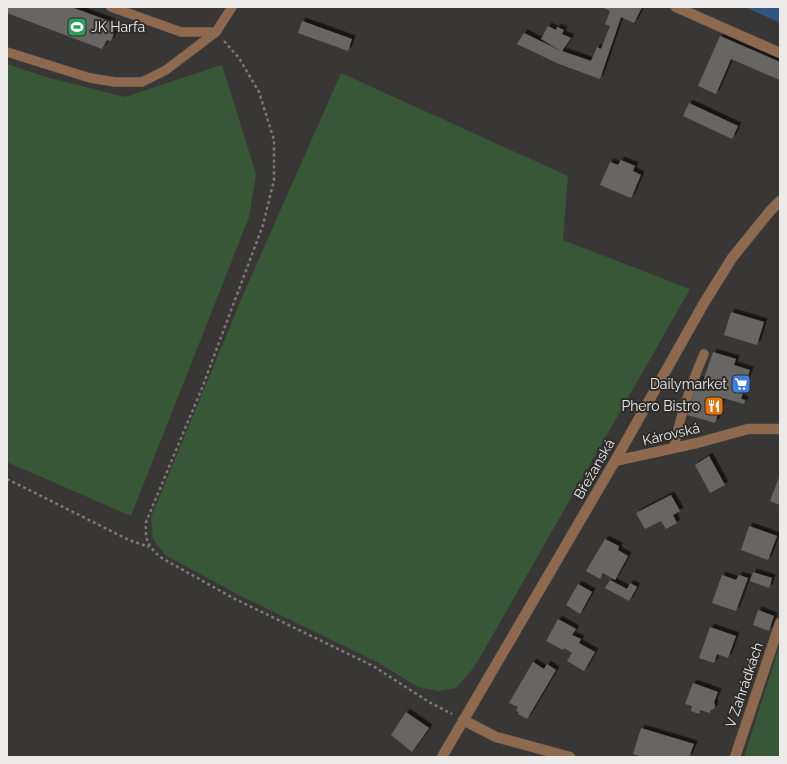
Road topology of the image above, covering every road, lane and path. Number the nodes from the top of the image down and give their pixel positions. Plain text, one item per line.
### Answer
1 (111, 7) edge
2 (232, 7) edge
3 (676, 7) edge
4 (216, 32) junction
5 (7, 52) edge
6 (780, 53) edge
7 (780, 201) edge
8 (704, 354) dead end
9 (780, 429) edge
10 (674, 448) junction
11 (615, 461) junction
12 (7, 479) edge
13 (150, 548) junction
14 (780, 623) edge
15 (463, 720) junction
16 (442, 757) edge
17 (570, 757) edge
18 (735, 757) edge

1 - 4 lane
2 - 4 lane
3 - 6 street
4 - 5 lane
4 - 13 path
7 - 11 street, Břežanská
8 - 10 lane
9 - 10 street, Károvská
10 - 11 street, Károvská
11 - 15 street, Břežanská
12 - 13 path
13 - 15 path
14 - 18 street, V Zahrádkách
15 - 16 street, Břežanská
15 - 17 street

